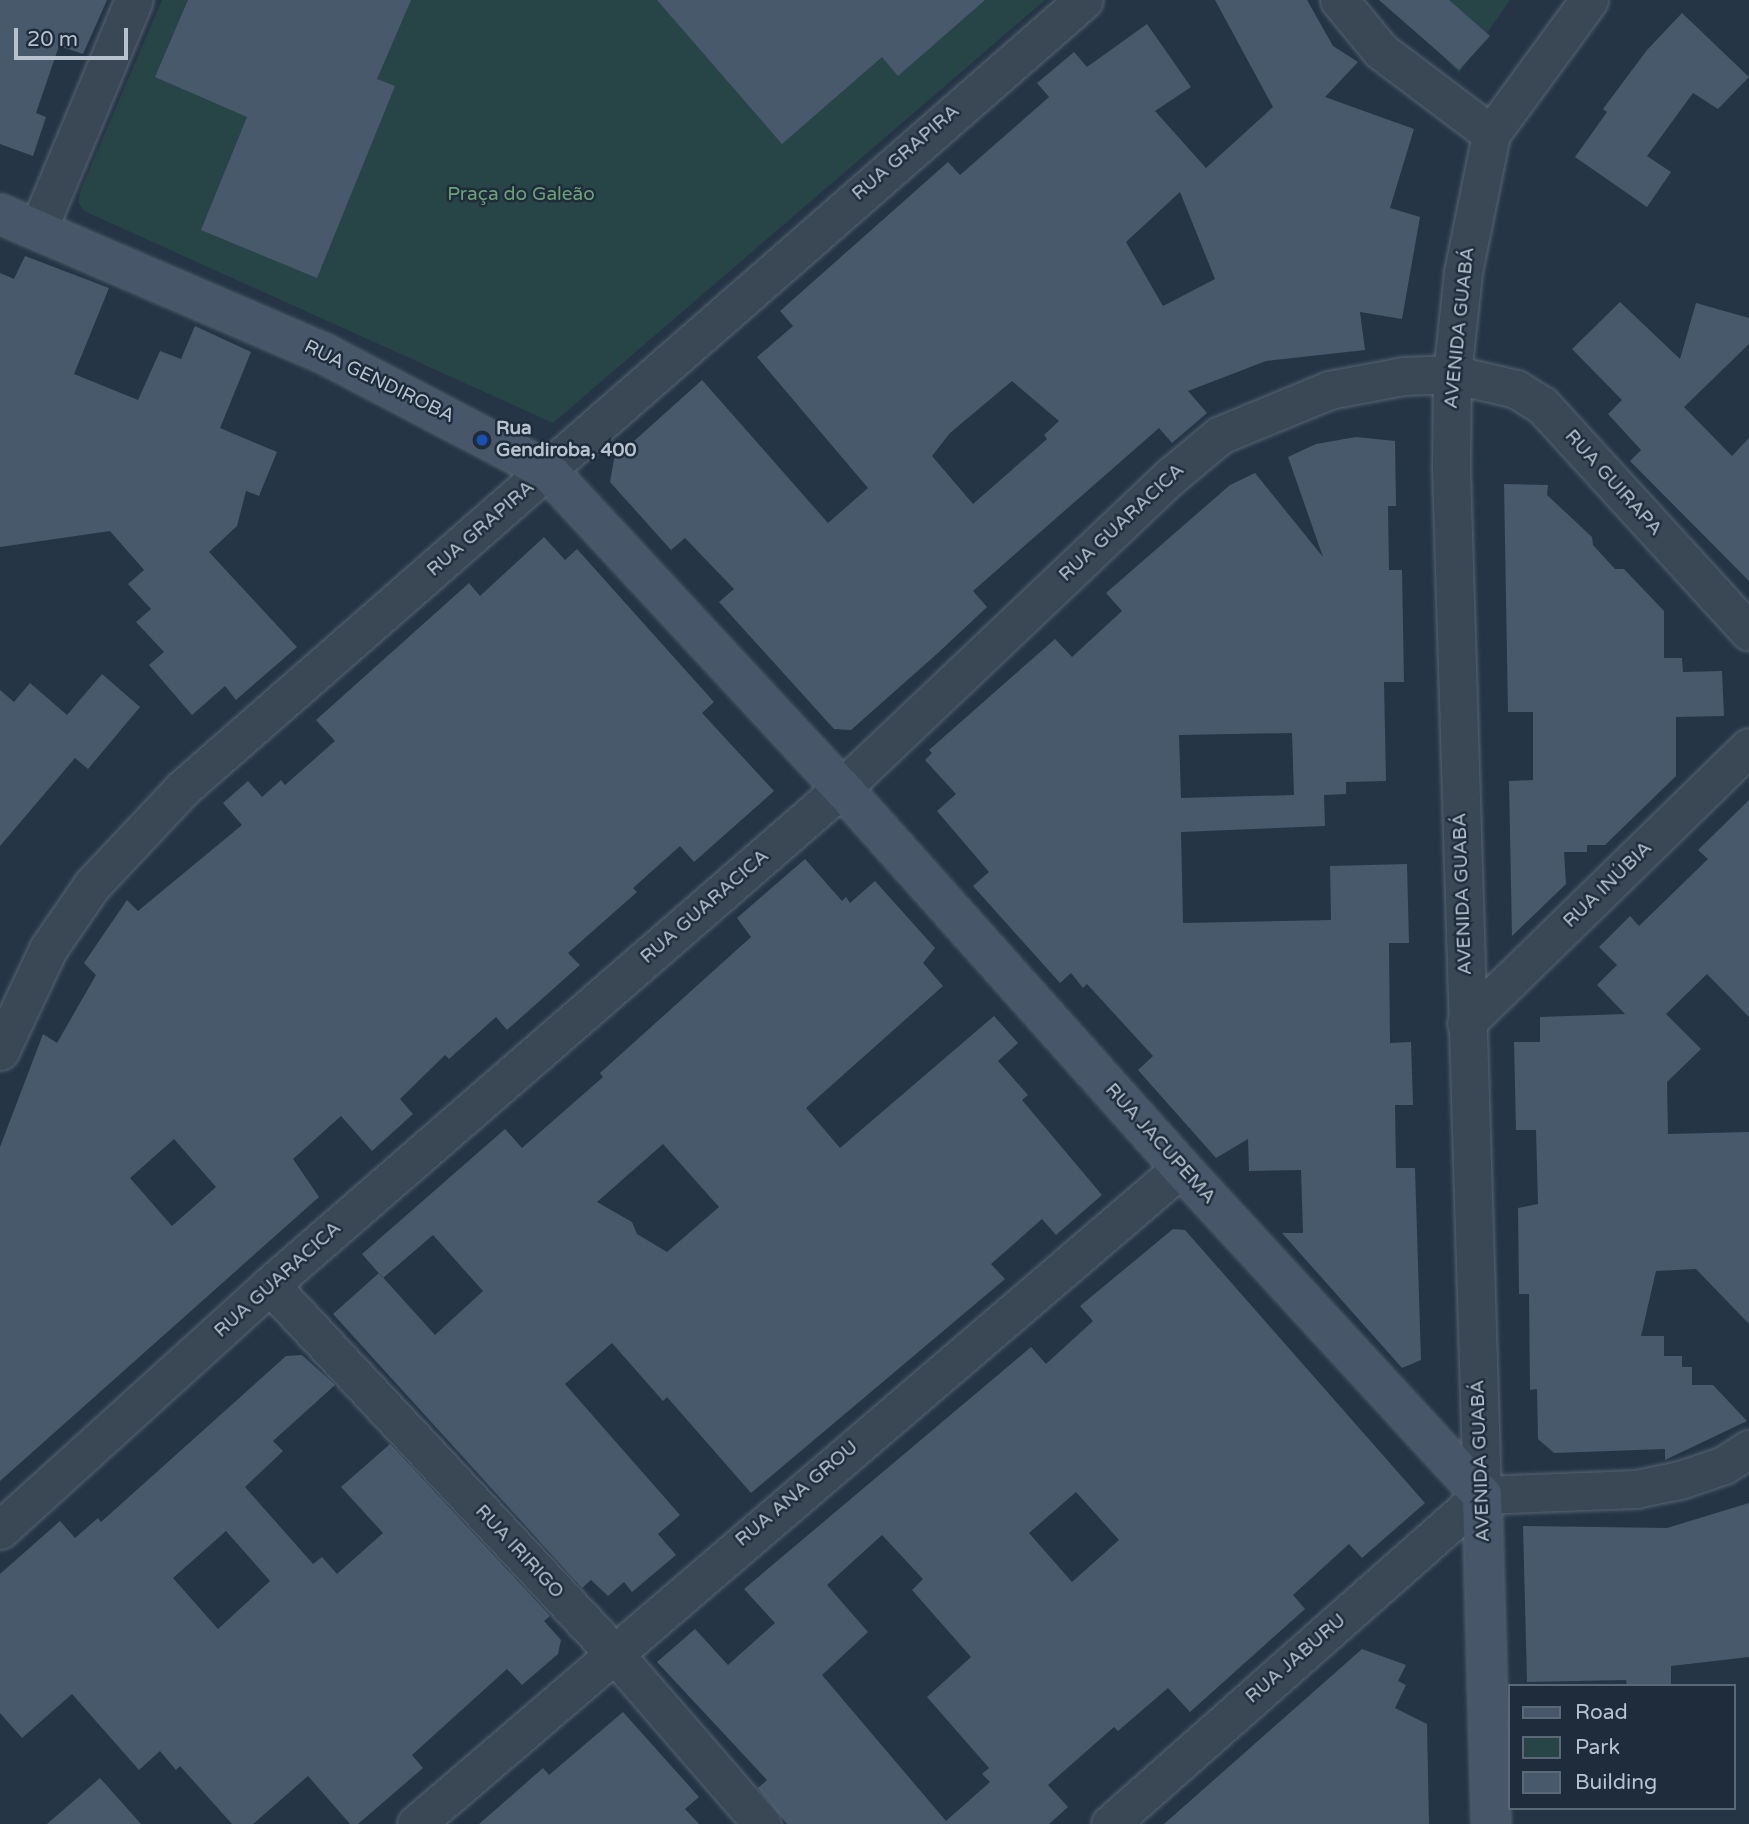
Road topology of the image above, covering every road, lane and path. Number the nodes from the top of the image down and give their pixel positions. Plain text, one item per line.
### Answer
1 (134, 0) edge
2 (1084, 0) edge
3 (1339, 0) edge
4 (1589, 0) edge
5 (1491, 134) junction
6 (0, 214) edge
7 (38, 229) junction
8 (1452, 374) junction
9 (548, 471) junction
10 (1749, 632) edge
11 (1749, 747) edge
12 (842, 788) junction
13 (1466, 1023) junction
14 (0, 1051) edge
15 (1181, 1168) junction
16 (270, 1285) junction
17 (1749, 1449) edge
18 (1482, 1494) junction
19 (4, 1519) edge
20 (612, 1651) junction
21 (416, 1824) edge
22 (762, 1824) edge
23 (1110, 1824) edge
24 (1491, 1824) edge

1 - 7 street
2 - 9 street, RUA GRAPIRA
3 - 5 street
4 - 5 street, AVENIDA GUABÁ
5 - 8 street, AVENIDA GUABÁ
6 - 7 street, RUA GENDIROBA
7 - 9 street, RUA GENDIROBA
8 - 10 street, RUA GUIRAPA
8 - 12 street, RUA GUARACICA
8 - 13 street, AVENIDA GUABÁ
9 - 12 street, RUA GENDIROBA
9 - 14 street, RUA GRAPIRA
11 - 13 street, RUA INÚBIA
12 - 15 street, RUA JACUPEMA
12 - 16 street, RUA GUARACICA
13 - 18 street, AVENIDA GUABÁ
15 - 18 street, RUA JACUPEMA
15 - 20 street, RUA ANA GROU
16 - 19 street, RUA GUARACICA
16 - 20 street, RUA IRIRIGO
17 - 18 street
18 - 23 street, RUA JABURU
18 - 24 street, AVENIDA GUABÁ
20 - 21 street, RUA ANA GROU
20 - 22 street, RUA IRIRIGO

